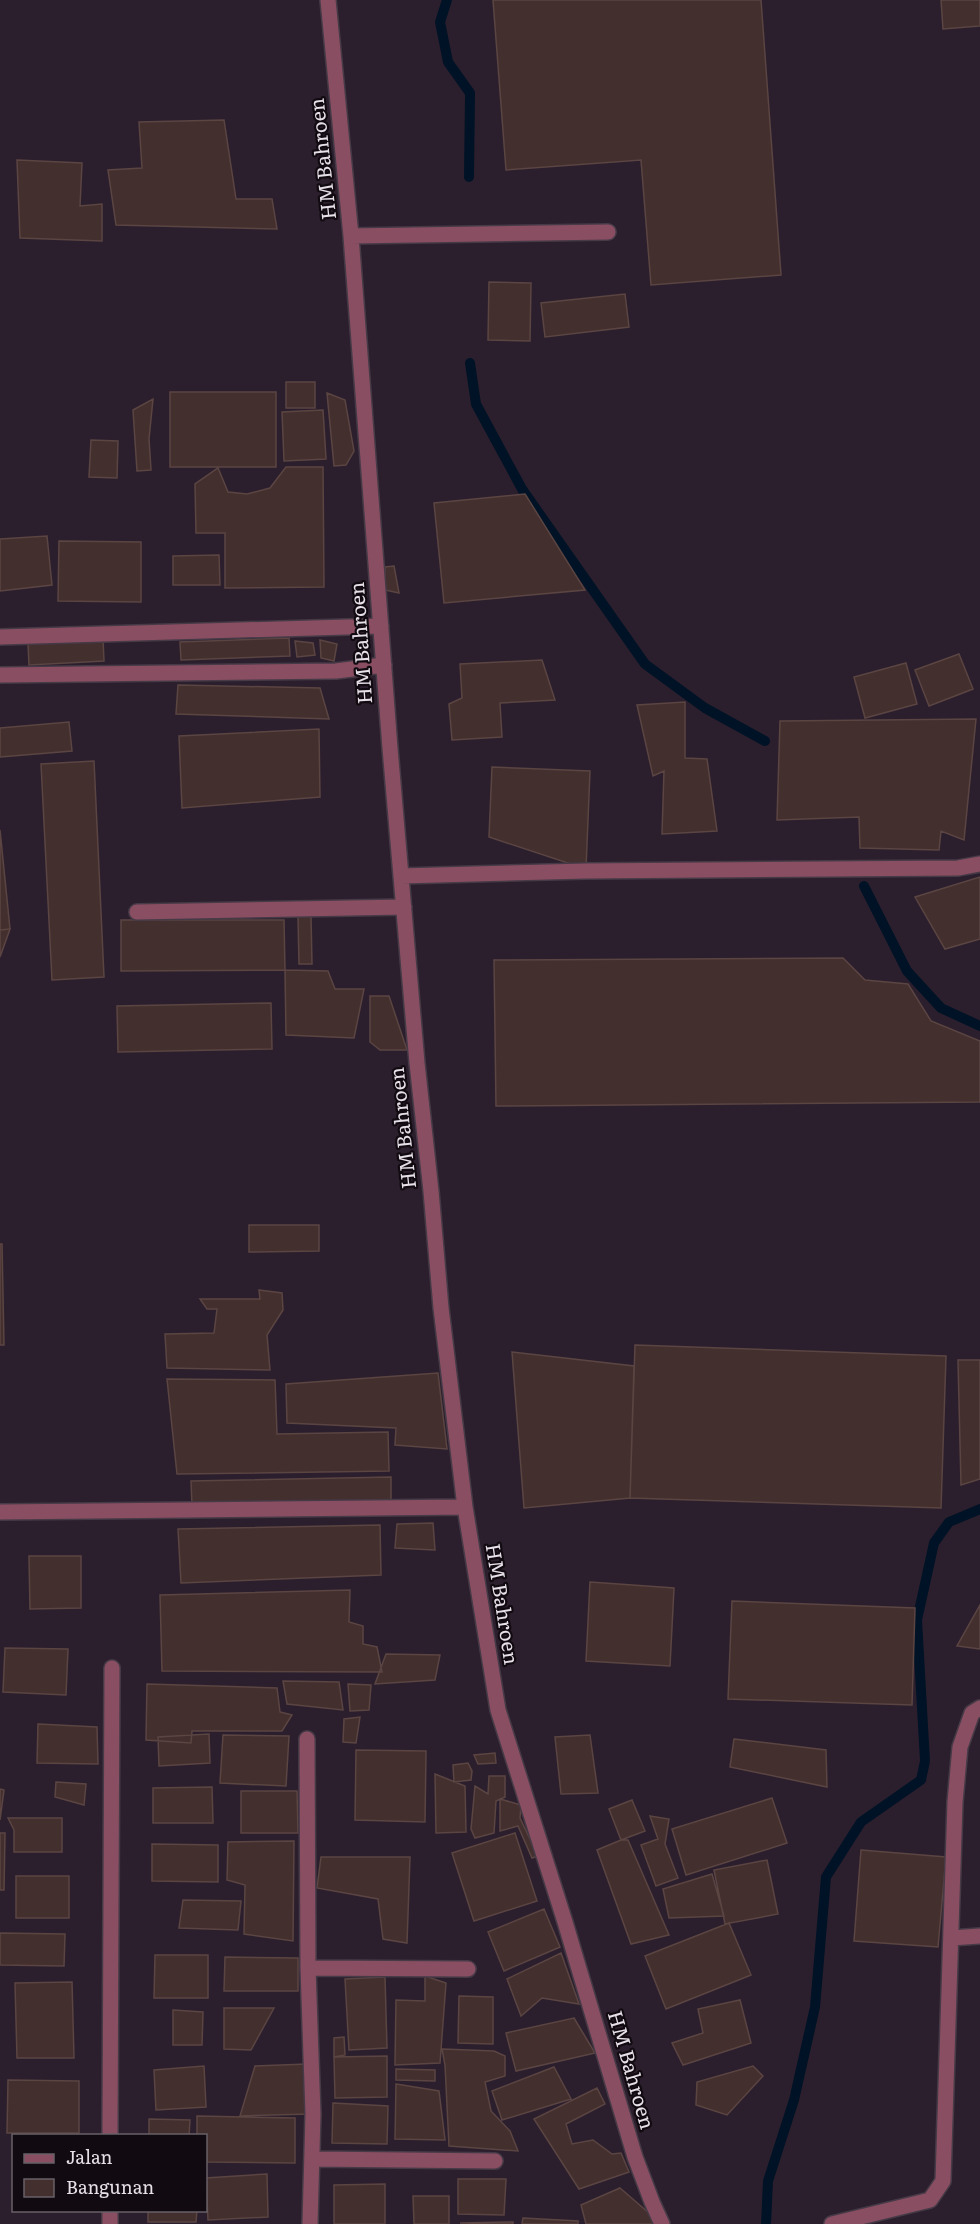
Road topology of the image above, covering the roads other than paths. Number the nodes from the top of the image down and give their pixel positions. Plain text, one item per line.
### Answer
1 (328, 0) edge
2 (608, 232) dead end
3 (351, 236) junction
4 (381, 626) junction
5 (0, 637) edge
6 (384, 665) junction
7 (0, 675) edge
8 (980, 864) edge
9 (401, 876) junction
10 (404, 908) junction
11 (137, 912) dead end
12 (465, 1507) junction
13 (0, 1512) edge
14 (112, 1668) dead end
15 (980, 1708) edge
16 (307, 1739) dead end
17 (980, 1936) edge
18 (951, 1938) junction
19 (308, 1968) junction
20 (468, 1969) dead end
21 (110, 2134) edge
22 (313, 2159) junction
23 (495, 2161) dead end
24 (310, 2224) edge
25 (662, 2224) edge
26 (831, 2224) edge

1 - 3 street, HM Bahroen
2 - 3 street
3 - 4 street, HM Bahroen
4 - 5 street
4 - 6 street, HM Bahroen
6 - 7 street
6 - 9 street, HM Bahroen
8 - 9 street
9 - 10 street, HM Bahroen
10 - 11 street
10 - 12 street, HM Bahroen
12 - 13 street
12 - 25 street, HM Bahroen
14 - 21 street
15 - 18 street
16 - 19 street
17 - 18 street
18 - 26 street
19 - 20 street
19 - 22 street
22 - 23 street
22 - 24 street

